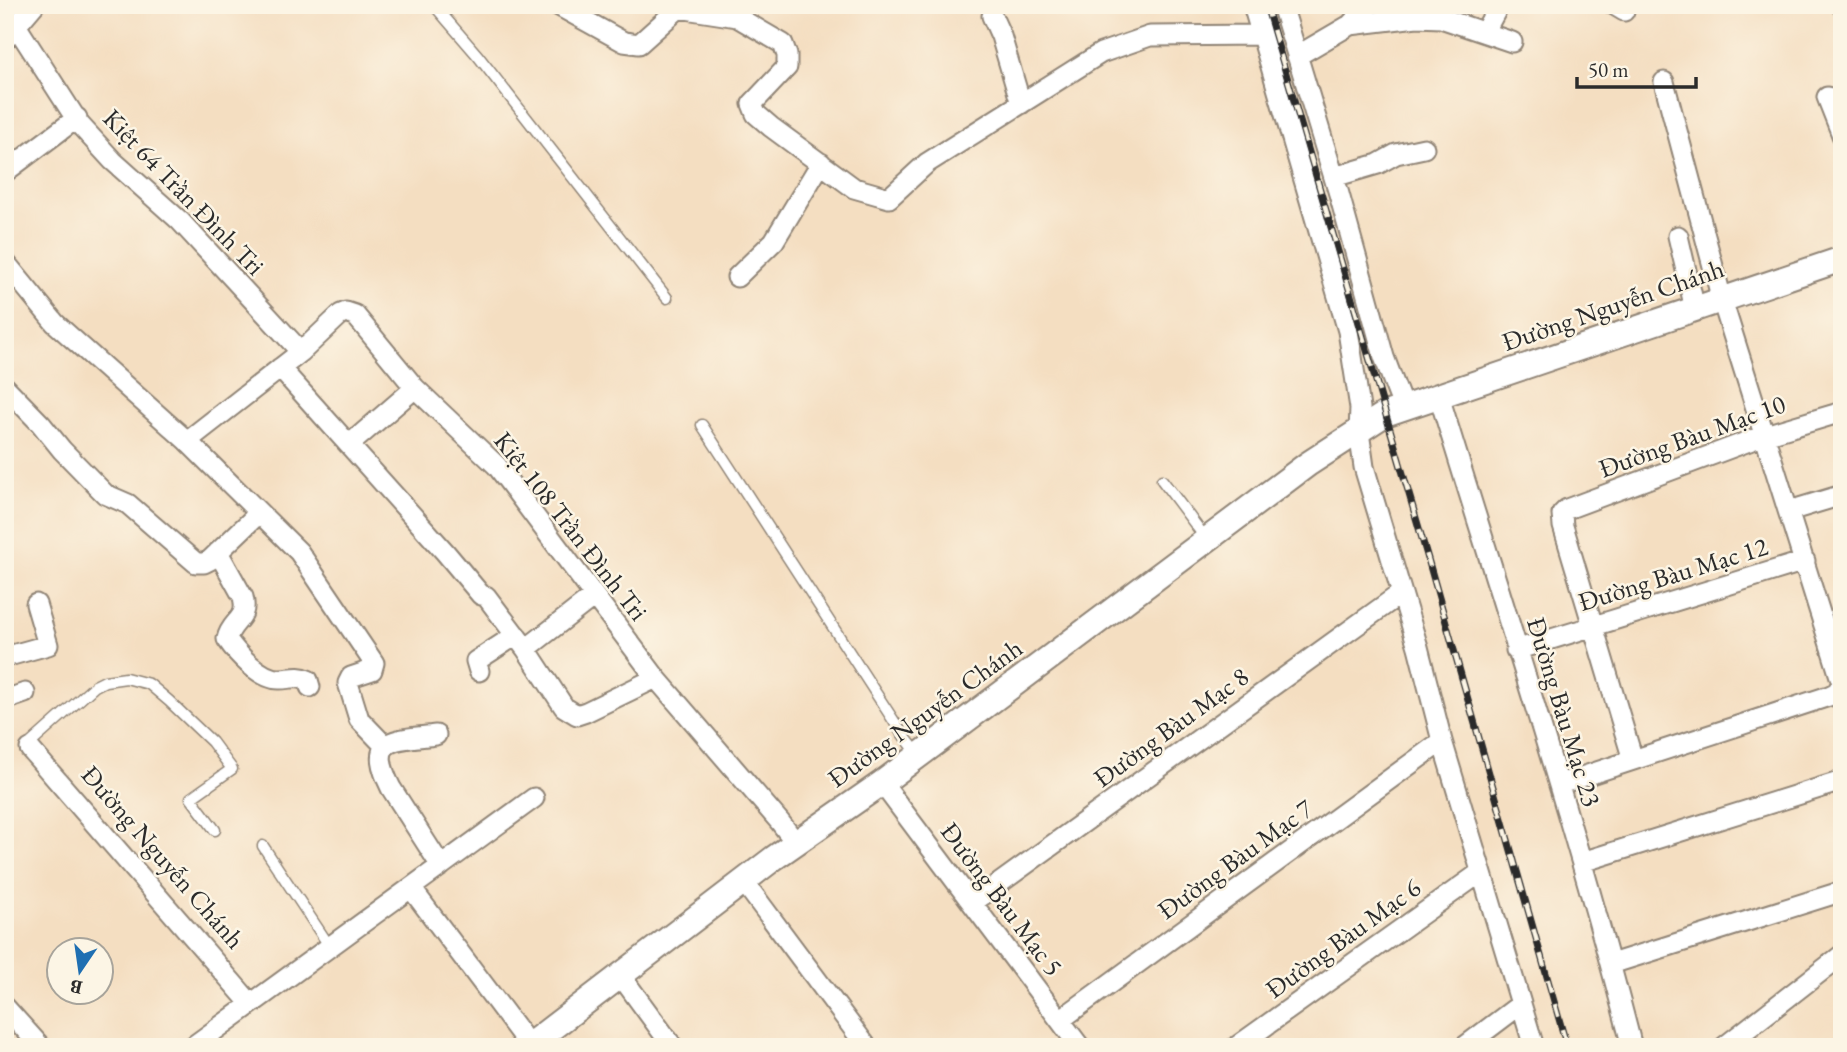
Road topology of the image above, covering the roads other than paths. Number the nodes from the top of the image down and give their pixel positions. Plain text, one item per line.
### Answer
1 (434, 5) edge
2 (557, 5) edge
3 (1253, 5) edge
4 (1282, 5) edge
5 (1369, 5) edge
6 (1499, 5) edge
7 (992, 16) dead end
8 (21, 18) edge
9 (1350, 25) junction
10 (1485, 31) junction
11 (1261, 35) junction
12 (1512, 42) dead end
13 (1297, 56) junction
14 (1664, 82) dead end
15 (1827, 97) dead end
16 (1021, 104) junction
17 (76, 118) junction
18 (1842, 135) edge
19 (1424, 148) dead end
20 (821, 163) junction
21 (5, 172) edge
22 (1334, 177) junction
23 (1678, 236) dead end
24 (1842, 259) edge
25 (5, 262) edge
26 (737, 277) dead end
27 (667, 298) dead end
28 (1722, 300) junction
29 (1695, 309) junction
30 (301, 352) junction
31 (280, 368) junction
32 (5, 387) edge
33 (415, 388) junction
34 (1439, 396) junction
35 (1403, 407) junction
36 (1842, 412) edge
37 (702, 425) dead end
38 (1359, 432) junction
39 (1765, 435) junction
40 (187, 440) junction
41 (349, 445) junction
42 (1162, 480) dead end
43 (1842, 495) edge
44 (1789, 511) junction
45 (259, 513) junction
46 (1208, 540) junction
47 (218, 552) junction
48 (1805, 561) junction
49 (1400, 594) junction
50 (594, 596) junction
51 (36, 604) dead end
52 (1834, 624) edge
53 (1593, 626) junction
54 (521, 642) junction
55 (1516, 650) junction
56 (5, 657) edge
57 (479, 671) dead end
58 (656, 678) junction
59 (310, 687) dead end
60 (1840, 688) edge
61 (25, 693) dead end
62 (5, 700) edge
63 (436, 735) dead end
64 (1442, 741) junction
65 (384, 745) junction
66 (30, 749) joint
67 (919, 756) junction
68 (1633, 760) junction
69 (1842, 780) edge
70 (882, 783) junction
71 (1560, 784) junction
72 (534, 798) dead end
73 (215, 830) dead end
74 (796, 843) junction
75 (263, 846) dead end
76 (1582, 862) junction
77 (441, 866) junction
78 (1481, 872) junction
79 (744, 882) junction
80 (411, 888) junction
81 (1839, 888) edge
82 (972, 903) junction
83 (330, 947) junction
84 (1842, 955) edge
85 (1611, 964) junction
86 (621, 976) junction
87 (251, 1004) junction
88 (1521, 1004) junction
89 (5, 1007) edge
90 (1059, 1020) junction
91 (528, 1046) edge
92 (41, 1047) edge
93 (192, 1047) edge
94 (673, 1047) edge
95 (867, 1047) edge
96 (1080, 1047) edge
97 (1236, 1047) edge
98 (1464, 1047) edge
99 (1534, 1047) edge
100 (1632, 1047) edge
101 (1724, 1047) edge

1 - 27 lane
2 - 20 street
3 - 11 street
4 - 13 street
5 - 9 street
6 - 10 street
7 - 16 street
8 - 17 street, Kiệt 64 Trần Đình Tri
9 - 10 street
9 - 13 street
10 - 12 street
11 - 16 street
11 - 38 street
13 - 22 street
14 - 28 street
15 - 18 street
16 - 20 street
17 - 21 street
17 - 30 street, Kiệt 64 Trần Đình Tri
19 - 22 street
20 - 26 street
22 - 35 street
23 - 29 street
24 - 28 street, Đường Nguyễn Chánh
25 - 40 street
28 - 29 street, Đường Nguyễn Chánh
28 - 39 street
29 - 34 street, Đường Nguyễn Chánh
30 - 31 street, Kiệt 108 Trần Đình Tri
30 - 33 street, Kiệt 108 Trần Đình Tri
31 - 40 street, Kiệt 108 Trần Đình Tri
31 - 41 street
32 - 47 street
33 - 41 street
33 - 50 street, Kiệt 108 Trần Đình Tri
34 - 35 street, Đường Nguyễn Chánh
34 - 55 street, Đường Bàu Mạc 23
35 - 38 street, Đường Nguyễn Chánh
36 - 39 street, Đường Bàu Mạc 10
37 - 67 lane
38 - 46 street, Đường Nguyễn Chánh
38 - 49 street
39 - 44 street
39 - 53 street, Đường Bàu Mạc 10
40 - 45 street
41 - 54 street
42 - 46 lane
43 - 44 street
44 - 48 street
45 - 47 street
45 - 65 street
46 - 67 street, Đường Nguyễn Chánh
47 - 59 street
48 - 52 street
48 - 53 street, Đường Bàu Mạc 12
49 - 64 street
49 - 82 street, Đường Bàu Mạc 8
50 - 54 street
50 - 58 street, Kiệt 108 Trần Đình Tri
51 - 56 street
52 - 60 street
53 - 55 street, Đường Bàu Mạc 12
53 - 68 street
54 - 57 street
54 - 58 street
55 - 71 street, Đường Bàu Mạc 23
58 - 74 street, Kiệt 108 Trần Đình Tri
60 - 68 street
61 - 62 street
63 - 65 street
64 - 78 street
64 - 90 street, Đường Bàu Mạc 7
65 - 77 street
66 - 73 lane
66 - 87 street, Đường Nguyễn Chánh
67 - 70 street, Đường Nguyễn Chánh
68 - 71 street
69 - 76 street
70 - 74 street, Đường Nguyễn Chánh
70 - 82 street, Đường Bàu Mạc 5
71 - 76 street, Đường Bàu Mạc 23
72 - 77 street
74 - 79 street, Đường Nguyễn Chánh
75 - 83 lane
76 - 85 street, Đường Bàu Mạc 23
77 - 80 street
78 - 88 street
78 - 97 street, Đường Bàu Mạc 6
79 - 86 street, Đường Nguyễn Chánh
79 - 95 street
80 - 83 street
80 - 91 street, Đường Nguyễn Chánh
81 - 85 street
82 - 90 street, Đường Bàu Mạc 5
83 - 87 street
84 - 101 street
85 - 100 street, Đường Bàu Mạc 23
86 - 91 street, Đường Nguyễn Chánh
86 - 94 street
87 - 93 street
88 - 98 street
88 - 99 street
89 - 92 street
90 - 96 street, Đường Bàu Mạc 5

